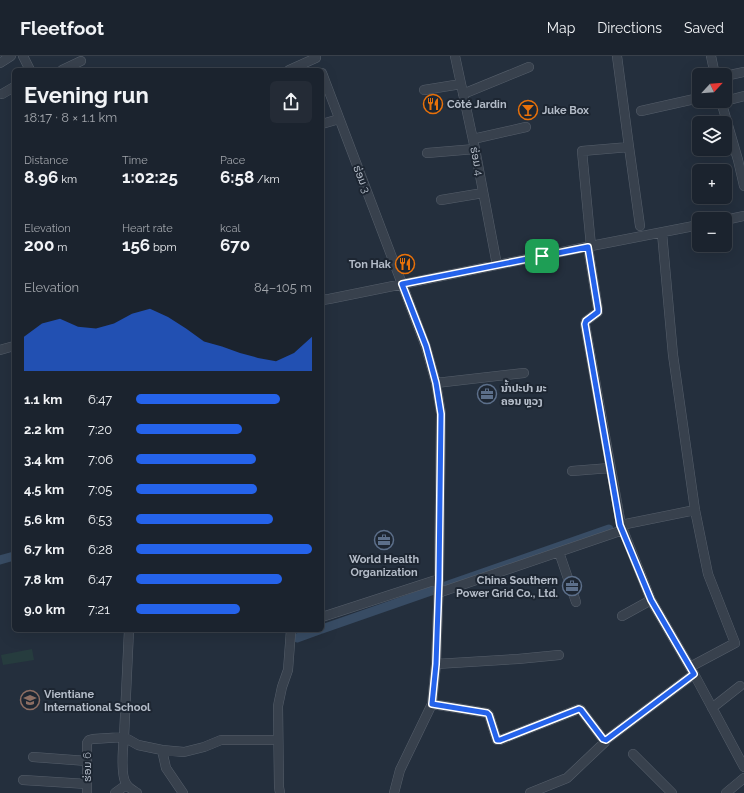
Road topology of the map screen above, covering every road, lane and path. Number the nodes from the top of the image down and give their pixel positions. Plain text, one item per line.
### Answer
1 (11, 56) edge
2 (23, 56) edge
3 (455, 56) edge
4 (617, 56) edge
5 (711, 56) edge
6 (316, 57) edge
7 (81, 61) dead end
8 (0, 63) edge
9 (529, 67) dead end
10 (29, 68) edge
11 (66, 68) edge
12 (294, 68) edge
13 (320, 68) edge
14 (714, 68) edge
15 (744, 72) edge
16 (732, 75) edge
17 (324, 78) edge
18 (461, 84) junction
19 (12, 88) edge
20 (424, 90) dead end
21 (2, 94) dead end
22 (463, 94) junction
23 (744, 96) edge
24 (732, 99) edge
25 (692, 100) edge
26 (725, 108) edge
27 (641, 111) dead end
28 (339, 119) junction
29 (324, 123) edge
30 (526, 127) dead end
31 (472, 139) junction
32 (629, 147) junction
33 (475, 149) junction
34 (427, 153) dead end
35 (741, 159) edge
36 (744, 186) edge
37 (483, 193) junction
38 (441, 200) dead end
39 (744, 216) edge
40 (732, 219) edge
41 (640, 226) dead end
42 (692, 226) edge
43 (662, 232) junction
44 (590, 246) junction
45 (497, 265) junction
46 (402, 284) junction
47 (324, 300) edge
48 (12, 347) edge
49 (0, 350) edge
50 (524, 373) dead end
51 (436, 383) junction
52 (610, 468) junction
53 (572, 471) dead end
54 (695, 510) junction
55 (622, 528) junction
56 (559, 552) junction
57 (439, 579) junction
58 (438, 593) junction
59 (651, 600) junction
60 (576, 602) dead end
61 (622, 616) dead end
62 (324, 617) edge
63 (129, 632) edge
64 (291, 632) edge
65 (559, 655) dead end
66 (436, 664) junction
67 (692, 670) junction
68 (740, 686) dead end
69 (432, 704) junction
70 (712, 708) junction
71 (124, 737) junction
72 (278, 740) junction
73 (606, 740) junction
74 (162, 750) junction
75 (632, 754) dead end
76 (33, 757) dead end
77 (87, 761) junction
78 (744, 767) edge
79 (744, 778) edge
80 (23, 780) dead end
81 (126, 785) junction
82 (87, 788) edge
83 (115, 793) edge
84 (137, 793) edge
85 (184, 793) edge
86 (280, 793) edge
87 (394, 793) edge
88 (530, 793) edge
89 (672, 793) edge
90 (726, 793) edge

1 - 8 street
2 - 10 street
3 - 18 street, ຮ່ອມ 4
4 - 32 street
5 - 14 street
6 - 12 street
6 - 13 street
7 - 11 street
9 - 22 street
15 - 16 street
17 - 28 street, ຮ່ອມ 3
18 - 20 street
18 - 22 street, ຮ່ອມ 4
19 - 21 street
22 - 31 street, ຮ່ອມ 4
23 - 24 street
25 - 27 street
26 - 35 street
28 - 29 street
28 - 46 street, ຮ່ອມ 3
30 - 31 street
31 - 33 street, ຮ່ອມ 4
32 - 41 street
32 - 44 street
33 - 34 street
33 - 37 street, ຮ່ອມ 4
35 - 36 street
37 - 38 street
37 - 45 street, ຮ່ອມ 4
39 - 40 street
42 - 43 street
43 - 44 street
43 - 54 street
44 - 45 street
44 - 52 street
45 - 46 street
46 - 47 street
46 - 51 street, ຮ່ອມ 3
48 - 49 street
50 - 51 street
51 - 57 street, ຮ່ອມ 3
52 - 53 street
52 - 55 street
54 - 55 street
54 - 67 street
55 - 56 street
55 - 59 street
56 - 58 street
56 - 60 street
57 - 58 street, ຮ່ອມ 3
57 - 62 street
58 - 66 street, ຮ່ອມ 3
59 - 61 street
59 - 67 street
63 - 71 street
64 - 72 street
65 - 66 street
66 - 69 street, ຮ່ອມ 3
67 - 70 street
67 - 73 street
68 - 70 street
69 - 73 street
69 - 87 street
70 - 78 street
71 - 74 street
71 - 77 street, ຮ່ອມ 6
71 - 81 street
72 - 74 street
72 - 86 street
73 - 88 street
74 - 85 street
75 - 89 street
76 - 77 street
77 - 82 street, ຮ່ອມ 6
79 - 90 street
80 - 82 street
81 - 83 street
81 - 84 street

